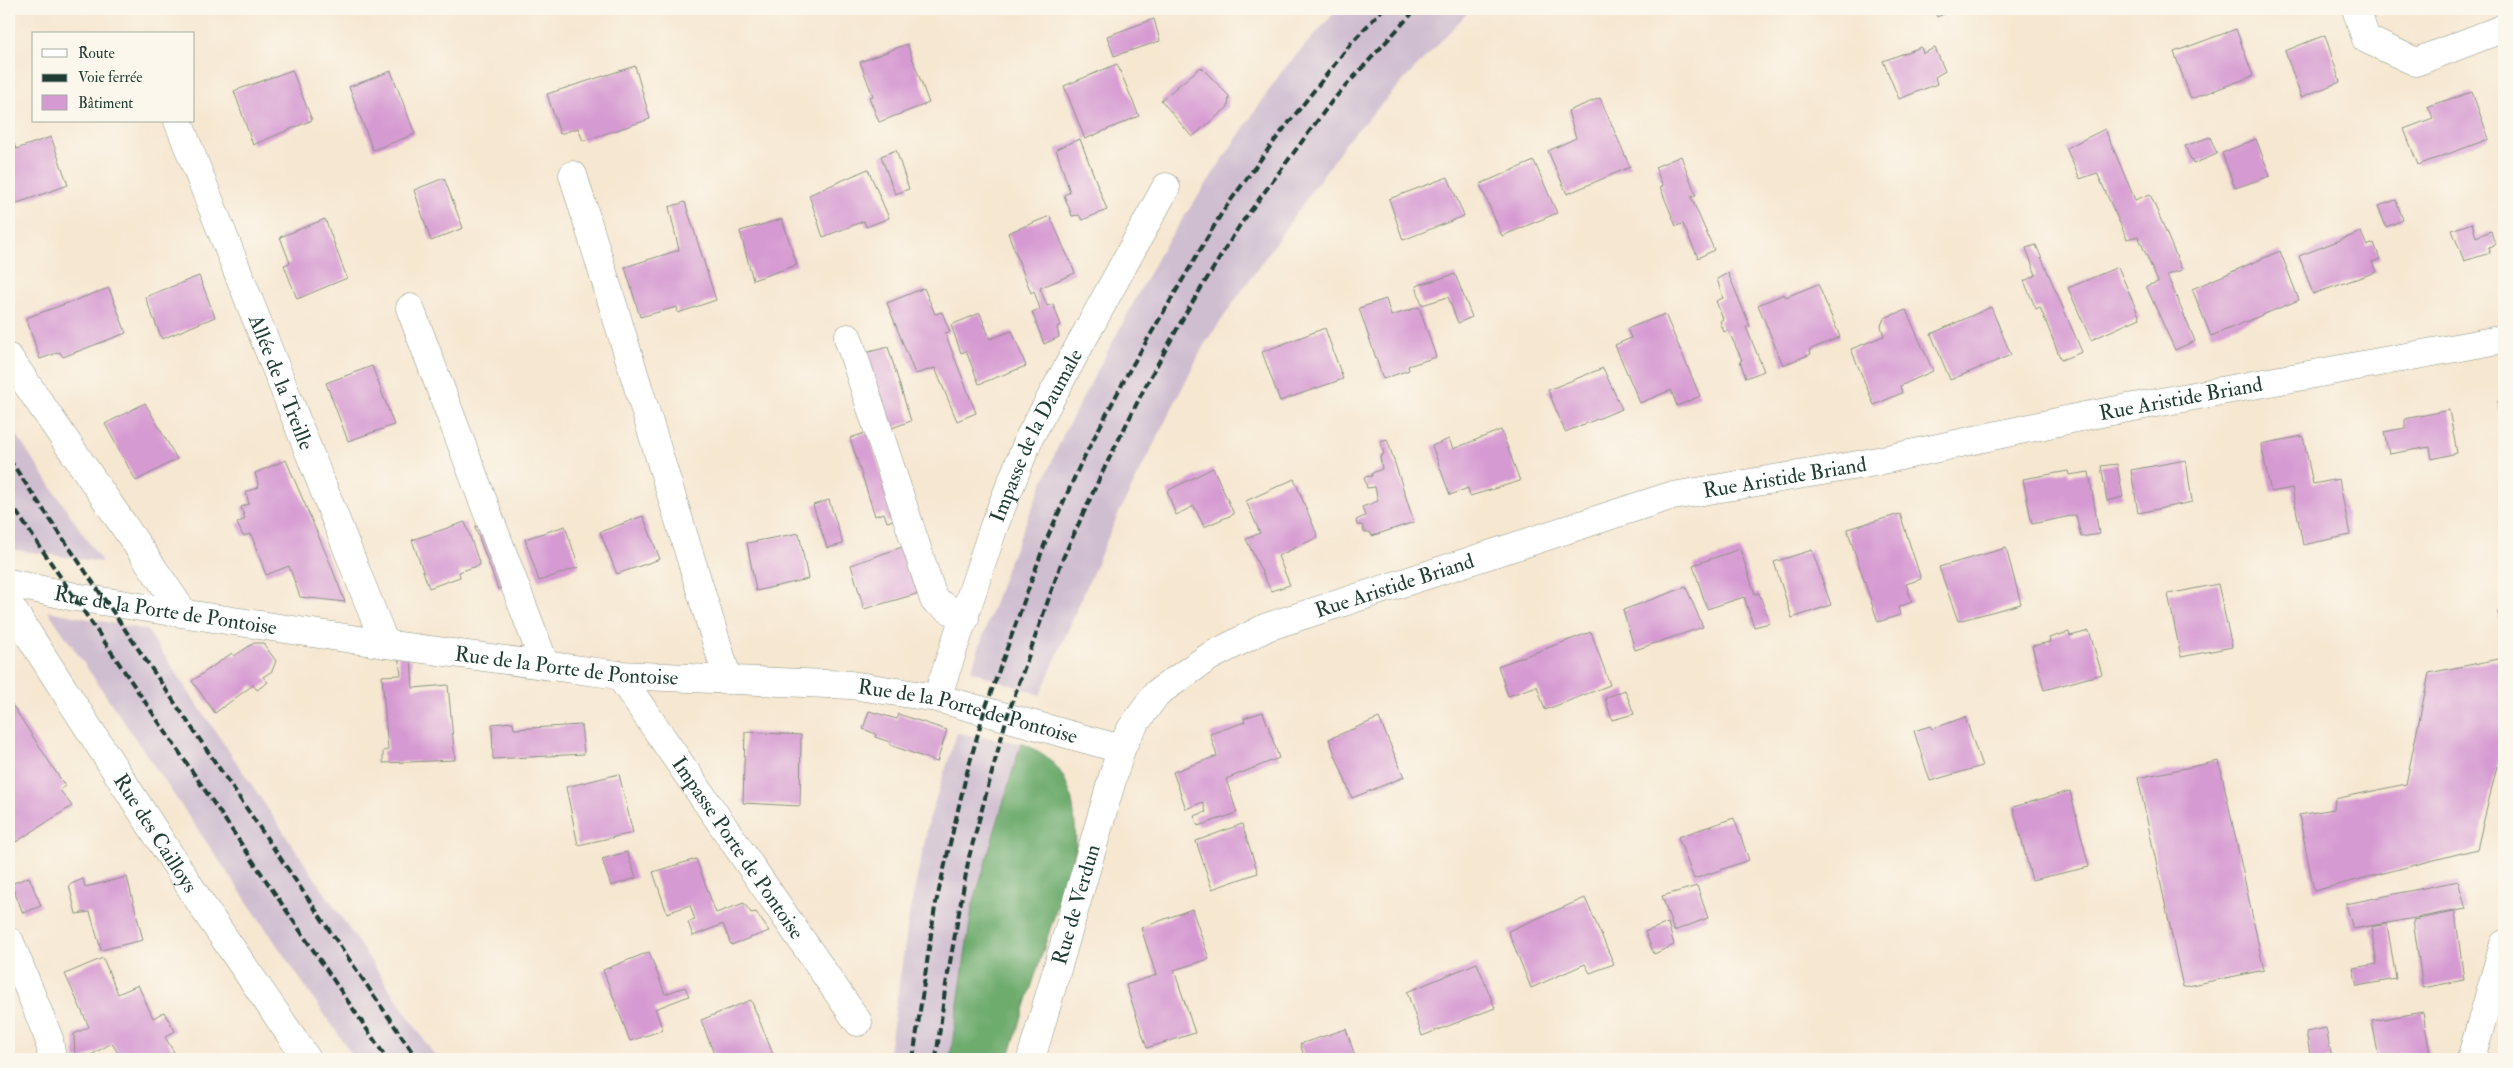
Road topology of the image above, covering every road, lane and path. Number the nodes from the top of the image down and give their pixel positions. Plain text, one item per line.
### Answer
1 (2356, 9) edge
2 (2501, 9) edge
3 (2504, 17) edge
4 (2504, 28) edge
5 (178, 122) edge
6 (573, 175) dead end
7 (1166, 187) dead end
8 (410, 308) dead end
9 (848, 338) dead end
10 (2504, 339) edge
11 (9, 358) edge
12 (9, 583) edge
13 (9, 604) edge
14 (183, 612) junction
15 (965, 619) junction
16 (385, 644) junction
17 (545, 666) junction
18 (619, 675) junction
19 (728, 680) junction
20 (937, 698) junction
21 (1121, 749) junction
22 (10, 942) dead end
23 (2504, 944) edge
24 (858, 1022) dead end
25 (52, 1059) edge
26 (308, 1059) edge
27 (1031, 1059) edge
28 (2470, 1059) edge

1 - 4 street
2 - 3 street
5 - 16 street, Allée de la Treille
6 - 19 street
7 - 15 street, Impasse de la Daumale
8 - 17 street
9 - 15 street
10 - 21 street, Rue Aristide Briand
11 - 14 street
12 - 14 street, Rue de la Porte de Pontoise
13 - 26 street, Rue des Cailloys
14 - 16 street, Rue de la Porte de Pontoise
15 - 20 street, Impasse de la Daumale
16 - 17 street, Rue de la Porte de Pontoise
17 - 18 street, Rue de la Porte de Pontoise
18 - 19 street, Rue de la Porte de Pontoise
18 - 24 street, Impasse Porte de Pontoise
19 - 20 street, Rue de la Porte de Pontoise
20 - 21 street, Rue de la Porte de Pontoise
21 - 27 street, Rue de Verdun
22 - 25 street
23 - 28 street

